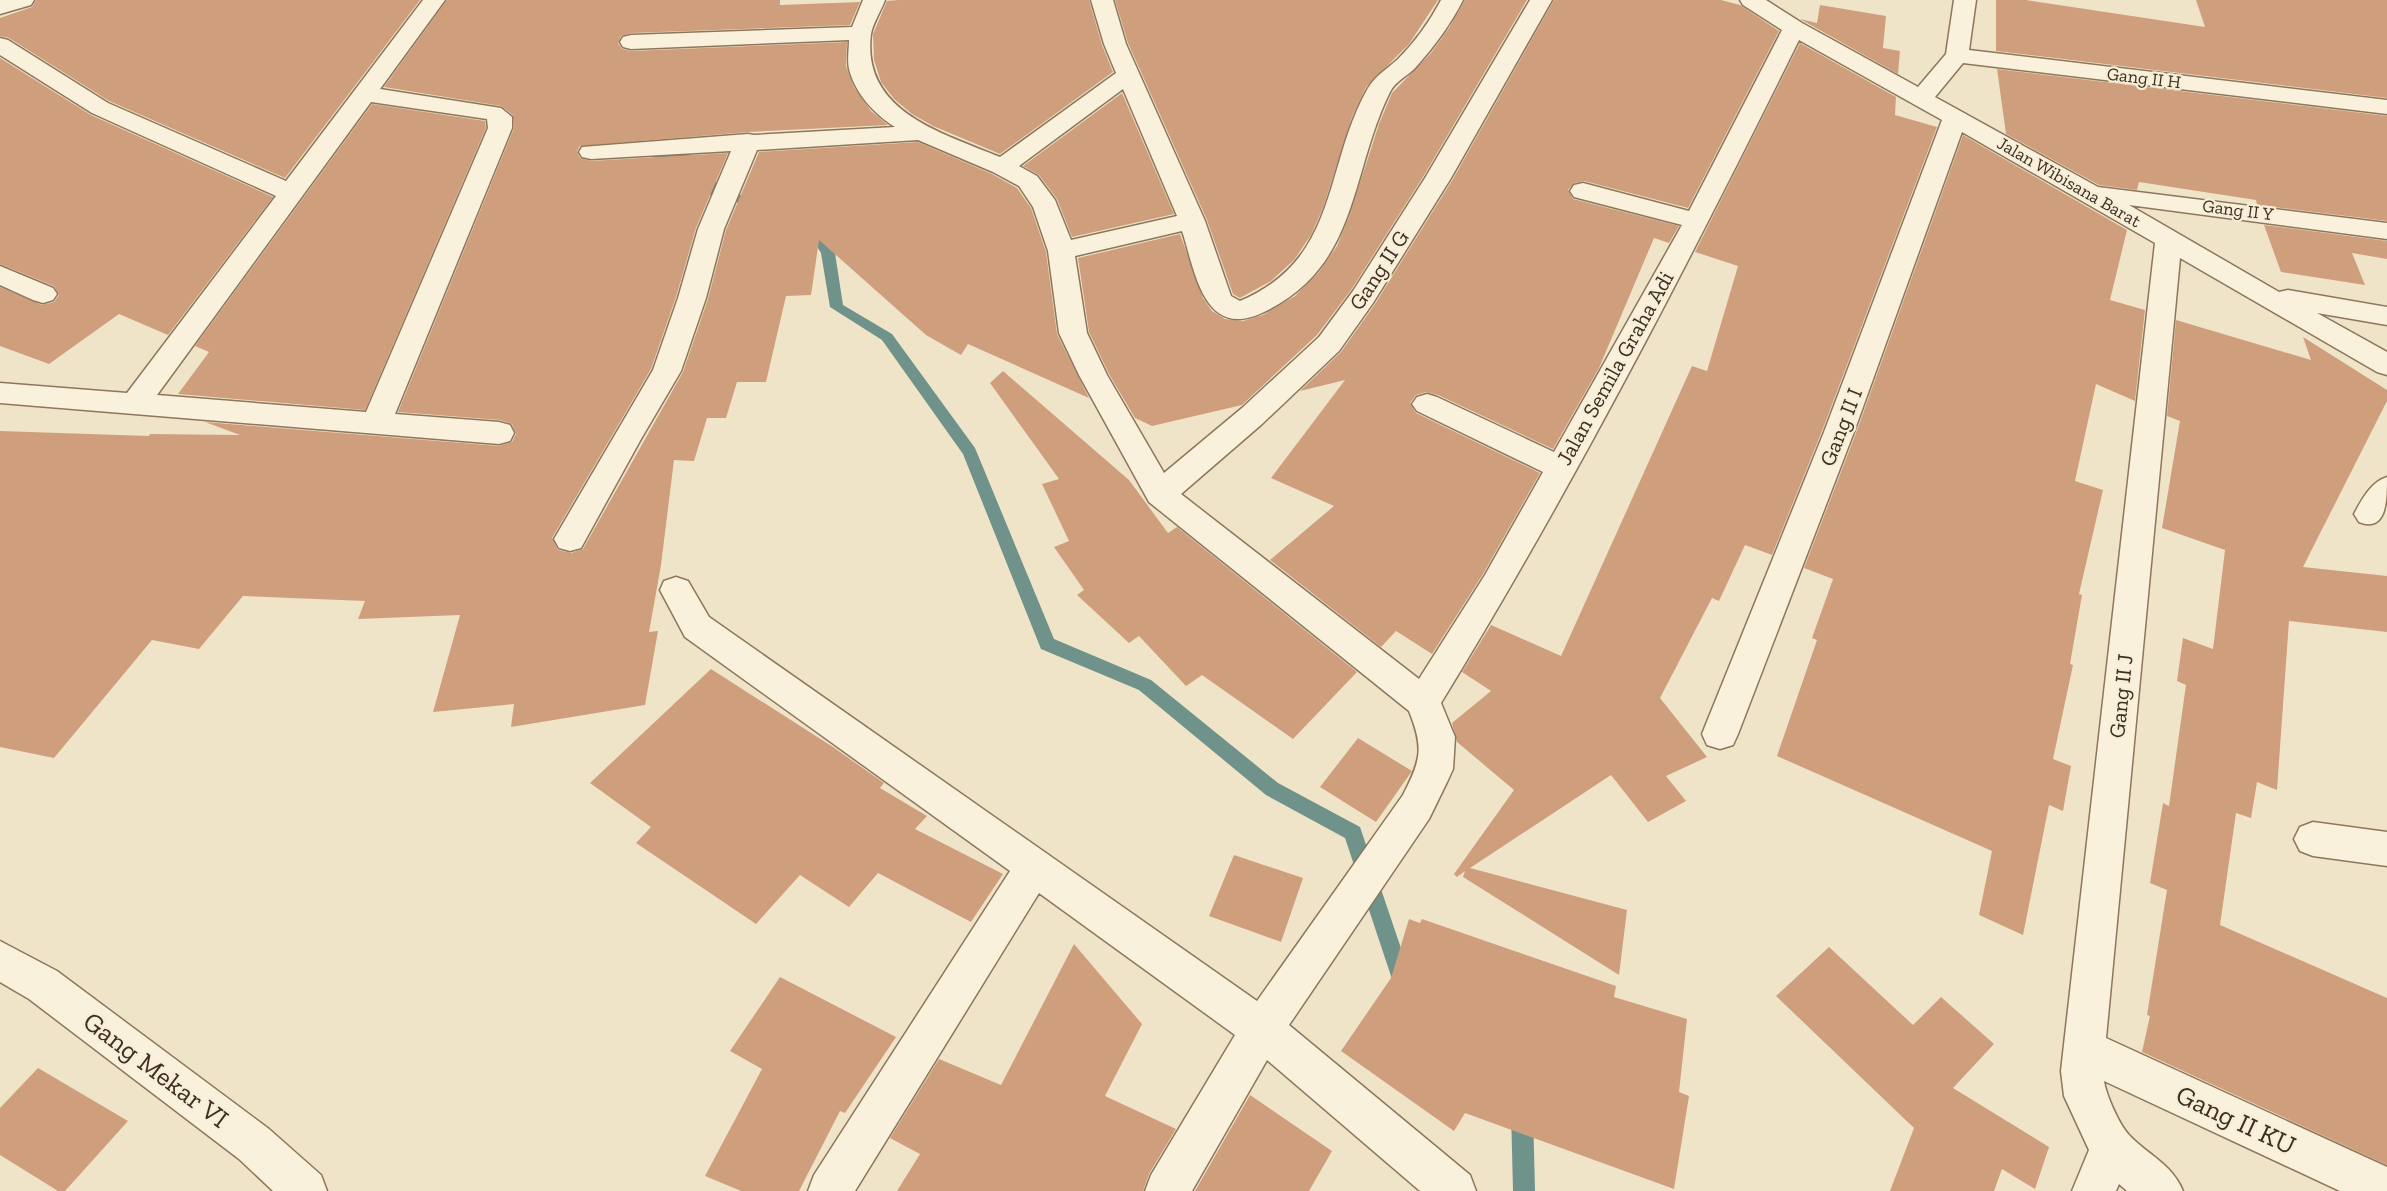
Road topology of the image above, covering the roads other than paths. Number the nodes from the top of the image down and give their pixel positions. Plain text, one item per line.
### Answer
1 (23, 0) edge
2 (434, 0) edge
3 (874, 0) edge
4 (1102, 0) edge
5 (1452, 0) edge
6 (1541, 0) edge
7 (1751, 0) edge
8 (1965, 0) edge
9 (0, 7) edge
10 (1794, 28) junction
11 (860, 33) junction
12 (631, 42) dead end
13 (0, 45) edge
14 (1957, 55) junction
15 (1129, 74) junction
16 (364, 94) junction
17 (1921, 99) junction
18 (2387, 107) edge
19 (1955, 117) junction
20 (921, 133) junction
21 (748, 141) junction
22 (591, 152) dead end
23 (1002, 167) junction
24 (1583, 191) dead end
25 (2088, 192) junction
26 (291, 193) junction
27 (1192, 221) junction
28 (1697, 221) junction
29 (2387, 231) edge
30 (2169, 238) junction
31 (1061, 251) junction
32 (0, 275) edge
33 (43, 294) dead end
34 (2263, 295) junction
35 (2387, 316) edge
36 (2387, 365) edge
37 (0, 393) edge
38 (1426, 404) dead end
39 (134, 405) junction
40 (376, 423) junction
41 (499, 433) dead end
42 (1560, 467) junction
43 (2387, 489) edge
44 (1160, 494) junction
45 (2370, 514) dead end
46 (570, 539) dead end
47 (676, 590) dead end
48 (1423, 702) junction
49 (1720, 734) dead end
50 (2313, 839) dead end
51 (2387, 849) edge
52 (1034, 867) junction
53 (0, 960) edge
54 (1262, 1029) junction
55 (2085, 1050) junction
56 (2112, 1149) junction
57 (2387, 1190) edge
58 (305, 1191) edge
59 (830, 1191) edge
60 (1167, 1191) edge
61 (1454, 1191) edge
62 (2094, 1191) edge
63 (2161, 1191) edge

1 - 9 street
2 - 16 street
3 - 11 street
4 - 15 street
5 - 27 street
6 - 44 street, Gang II G
7 - 10 street, Jalan Wibisana Barat
8 - 14 street
10 - 17 street, Jalan Wibisana Barat
10 - 28 street, Jalan Semila Graha Adi
11 - 12 street
11 - 20 street
13 - 26 street
14 - 17 street
14 - 18 street, Gang II H
15 - 23 street
15 - 27 street
16 - 26 street
16 - 40 street
17 - 19 street, Jalan Wibisana Barat
19 - 25 street, Jalan Wibisana Barat
19 - 49 street, Gang II I
20 - 21 street
20 - 23 street
21 - 22 street
21 - 46 street
23 - 31 street
24 - 28 street
25 - 29 street, Gang II Y
25 - 30 street, Jalan Wibisana Barat
26 - 39 street
27 - 31 street
28 - 42 street, Jalan Semila Graha Adi
30 - 34 street, Jalan Wibisana Barat
30 - 55 street, Gang II J
31 - 44 street
32 - 33 street
34 - 35 street
34 - 36 street, Jalan Wibisana Barat
37 - 39 street
38 - 42 street
39 - 40 street
40 - 41 street
42 - 48 street, Jalan Semila Graha Adi
43 - 45 street
44 - 48 street
47 - 52 street
48 - 54 street
50 - 51 street
52 - 54 street
52 - 59 street
53 - 58 street, Gang Mekar VI
54 - 60 street
54 - 61 street
55 - 56 street, Gang II J
55 - 57 street, Gang II KU
56 - 62 street
56 - 63 street

